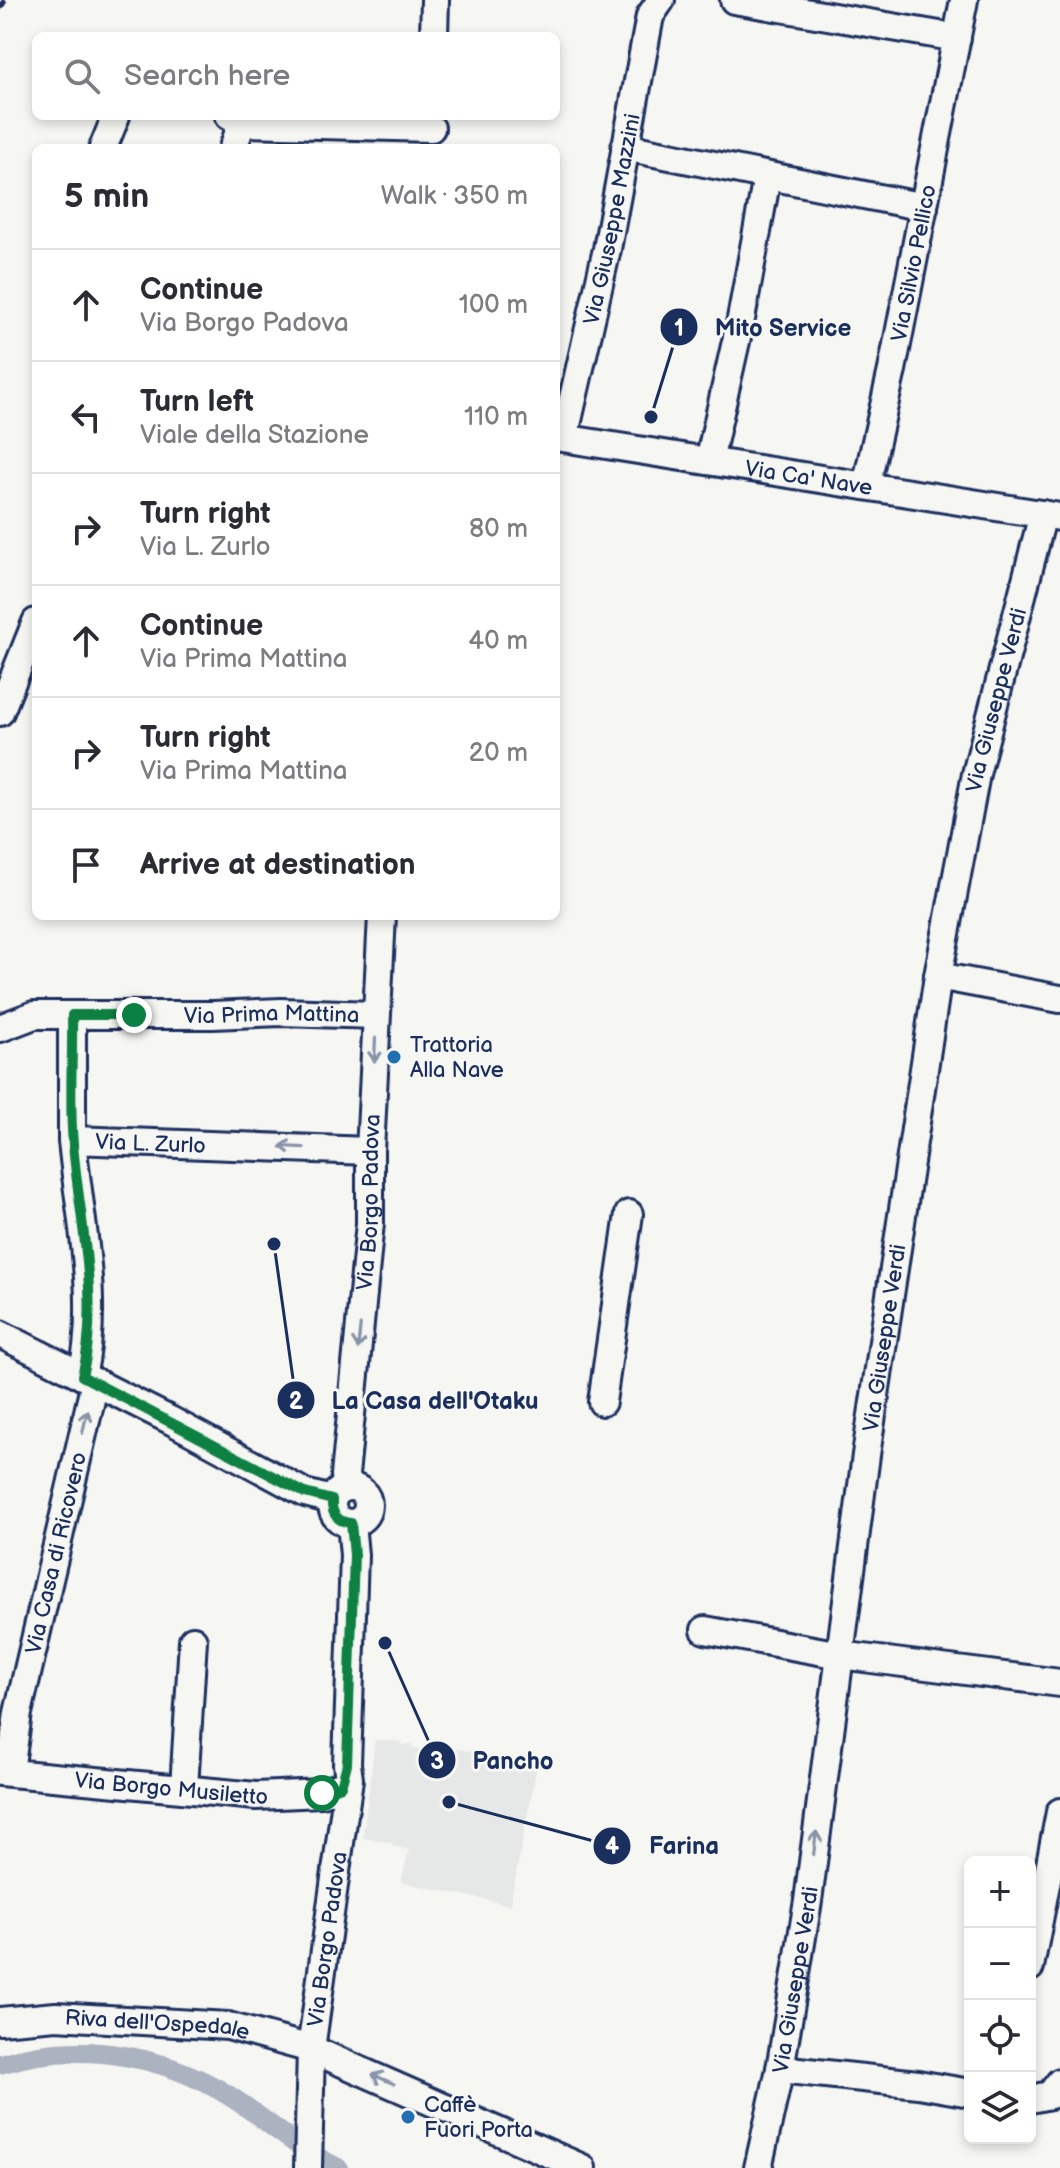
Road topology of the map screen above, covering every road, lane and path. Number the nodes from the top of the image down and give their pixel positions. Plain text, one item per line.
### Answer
1 (435, 0) edge
2 (661, 0) edge
3 (734, 0) edge
4 (964, 0) edge
5 (434, 32) edge
6 (957, 38) junction
7 (114, 120) edge
8 (236, 120) edge
9 (431, 131) edge
10 (328, 136) edge
11 (105, 144) edge
12 (233, 144) edge
13 (625, 147) junction
14 (767, 177) junction
15 (924, 207) junction
16 (560, 438) edge
17 (709, 461) junction
18 (866, 486) junction
19 (1052, 515) edge
20 (32, 632) edge
21 (0, 712) edge
22 (382, 920) edge
23 (938, 976) junction
24 (1060, 999) edge
25 (72, 1015) junction
26 (376, 1015) junction
27 (0, 1028) edge
28 (72, 1140) junction
29 (370, 1151) junction
30 (629, 1214) dead end
31 (0, 1334) edge
32 (87, 1372) junction
33 (602, 1402) dead end
34 (339, 1494) junction
35 (705, 1630) dead end
36 (193, 1640) dead end
37 (840, 1655) junction
38 (1060, 1683) edge
39 (5, 1772) edge
40 (344, 1775) junction
41 (184, 1788) junction
42 (1060, 1812) edge
43 (1036, 1936) edge
44 (0, 2021) edge
45 (311, 2049) junction
46 (780, 2069) junction
47 (1060, 2082) edge
48 (964, 2092) edge
49 (1036, 2098) edge
50 (308, 2168) edge
51 (582, 2168) edge
52 (758, 2168) edge

1 - 5 street
2 - 13 street, Via Giuseppe Mazzini
3 - 6 street
4 - 6 street, Via Silvio Pellico
6 - 15 street, Via Silvio Pellico
7 - 11 street
8 - 10 street
8 - 12 street
9 - 10 street
13 - 14 street
13 - 16 street, Via Giuseppe Mazzini
14 - 15 street
14 - 17 street
15 - 18 street, Via Silvio Pellico
16 - 17 street, Via Ca' Nave
17 - 18 street, Via Ca' Nave
18 - 19 street, Via Ca' Nave
19 - 23 street, Via Giuseppe Verdi
20 - 21 street
22 - 26 street, Via Borgo Padova
23 - 24 street
23 - 37 street, Via Giuseppe Verdi
25 - 26 street, Via Prima Mattina
25 - 27 street, Via Prima Mattina
25 - 28 street
26 -> 29 street, Via Borgo Padova
29 -> 28 street, Via L. Zurlo
28 - 32 street, Via L. Zurlo
29 -> 34 street, Via Borgo Padova
30 - 33 street
31 - 32 street
32 - 34 street
39 -> 32 street, Via Casa di Ricovero
34 - 40 street, Via Borgo Padova
35 - 37 street
36 - 41 street
37 - 38 street
46 -> 37 street, Via Giuseppe Verdi
39 - 41 street, Via Borgo Musiletto
40 - 41 street, Via Borgo Musiletto
40 - 45 street, Via Borgo Padova
42 - 43 street
44 - 45 street, Riva dell'Ospedale
45 - 50 street, Via Borgo Padova
51 -> 45 street, Riva dell'Ospedale
46 - 48 street
46 - 52 street, Via Giuseppe Verdi
47 - 49 street

